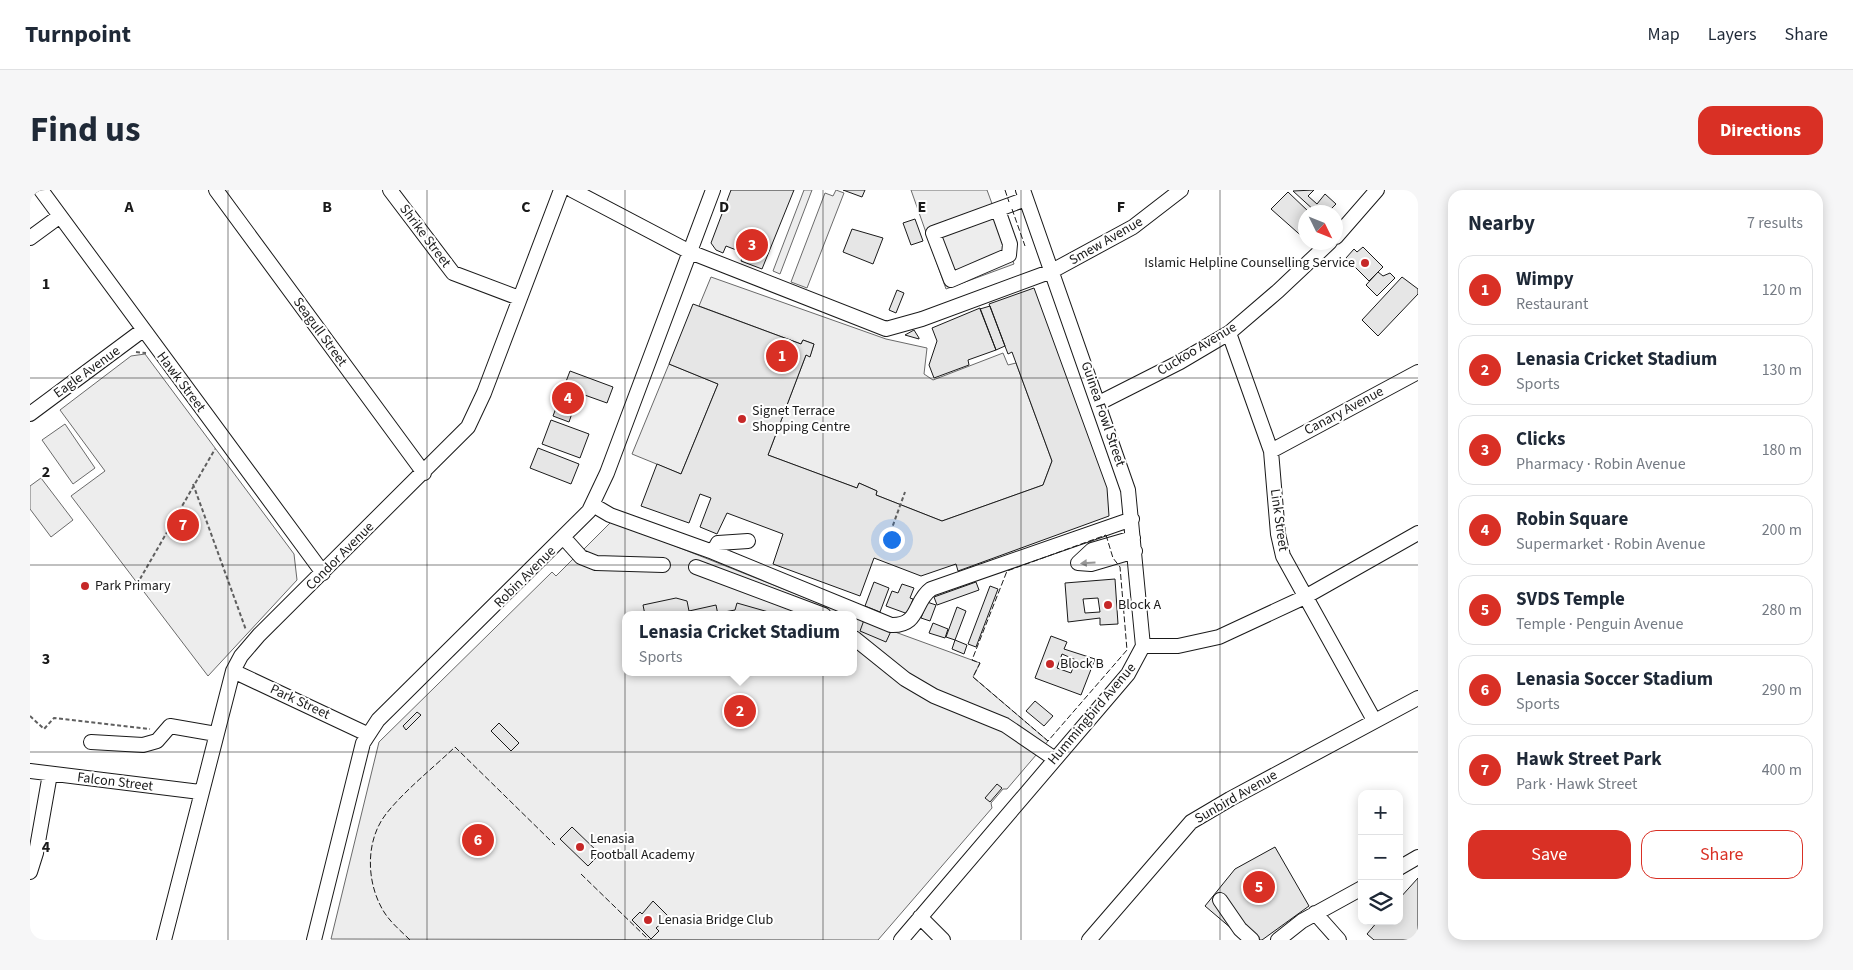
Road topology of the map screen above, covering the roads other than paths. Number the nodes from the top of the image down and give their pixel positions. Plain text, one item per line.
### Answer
1 (41, 190) edge
2 (216, 190) edge
3 (390, 190) edge
4 (561, 190) edge
5 (572, 190) edge
6 (713, 190) edge
7 (1182, 190) edge
8 (1377, 190) edge
9 (1025, 195) edge
10 (998, 210) junction
11 (60, 216) junction
12 (1343, 229) edge
13 (30, 238) edge
14 (1322, 250) edge
15 (690, 252) junction
16 (1052, 271) junction
17 (519, 298) junction
18 (143, 330) junction
19 (1229, 333) junction
20 (1418, 372) edge
21 (1099, 403) junction
22 (30, 414) edge
23 (1271, 451) junction
24 (424, 473) junction
25 (593, 505) junction
26 (1132, 519) junction
27 (1418, 534) edge
28 (564, 538) junction
29 (748, 541) dead end
30 (713, 552) junction
31 (663, 565) dead end
32 (696, 567) dead end
33 (323, 573) junction
34 (1305, 597) junction
35 (813, 611) edge
36 (857, 611) edge
37 (857, 611) edge
38 (857, 640) edge
39 (1143, 646) junction
40 (233, 671) junction
41 (1418, 698) edge
42 (1374, 720) junction
43 (216, 734) junction
44 (367, 734) junction
45 (91, 742) dead end
46 (1055, 759) junction
47 (30, 772) edge
48 (50, 774) junction
49 (200, 792) junction
50 (1418, 857) edge
51 (1403, 866) edge
52 (30, 872) edge
53 (1358, 890) edge
54 (1220, 900) dead end
55 (1315, 913) junction
56 (920, 917) junction
57 (164, 940) edge
58 (314, 940) edge
59 (901, 940) edge
60 (943, 940) edge
61 (1089, 940) edge
62 (1252, 940) edge
63 (1278, 940) edge
64 (1339, 940) edge

1 - 11 street, Hawk Street
2 - 24 street, Seagull Street
3 - 17 street, Shrike Street
4 - 17 street, Condor Avenue
5 - 15 street, Smew Avenue
6 - 15 street, Robin Avenue
7 - 16 street, Smew Avenue
8 - 12 street
9 - 10 street
9 - 16 street, Guinea Fowl Street
10 - 10 street
11 - 13 street
11 - 18 street, Hawk Street
14 - 19 street, Cuckoo Avenue
15 - 16 street, Smew Avenue
15 - 25 street, Robin Avenue
16 - 21 street, Guinea Fowl Street
17 - 24 street, Condor Avenue
18 - 22 street, Eagle Avenue
18 - 33 street, Hawk Street
19 - 21 street, Cuckoo Avenue
19 - 23 street, Link Street
20 - 23 street, Canary Avenue
21 - 26 street, Guinea Fowl Street
23 - 34 street, Link Street
24 - 33 street, Condor Avenue
25 - 28 street, Robin Avenue
25 - 30 street
26 - 36 street
26 - 39 street, Guinea Fowl Street
27 - 34 street
28 - 31 street
28 - 44 street, Robin Avenue
29 - 30 street
30 - 37 street
32 - 35 street
33 - 40 street, Condor Avenue
34 - 39 street
34 - 42 street, Link Street
38 - 46 street
39 - 46 street, Hummingbird Avenue
40 - 43 street, Condor Avenue
40 - 44 street, Park Street
41 - 42 street, Sunbird Avenue
42 - 61 street, Sunbird Avenue
43 - 45 street
43 - 49 street, Condor Avenue
44 - 58 street, Robin Avenue
46 - 56 street, Hummingbird Avenue
47 - 48 street, Falcon Street
48 - 49 street, Falcon Street
48 - 52 street
49 - 57 street, Condor Avenue
50 - 51 street
53 - 55 street
54 - 62 street
55 - 63 street
55 - 64 street
56 - 59 street, Hummingbird Avenue
56 - 60 street

